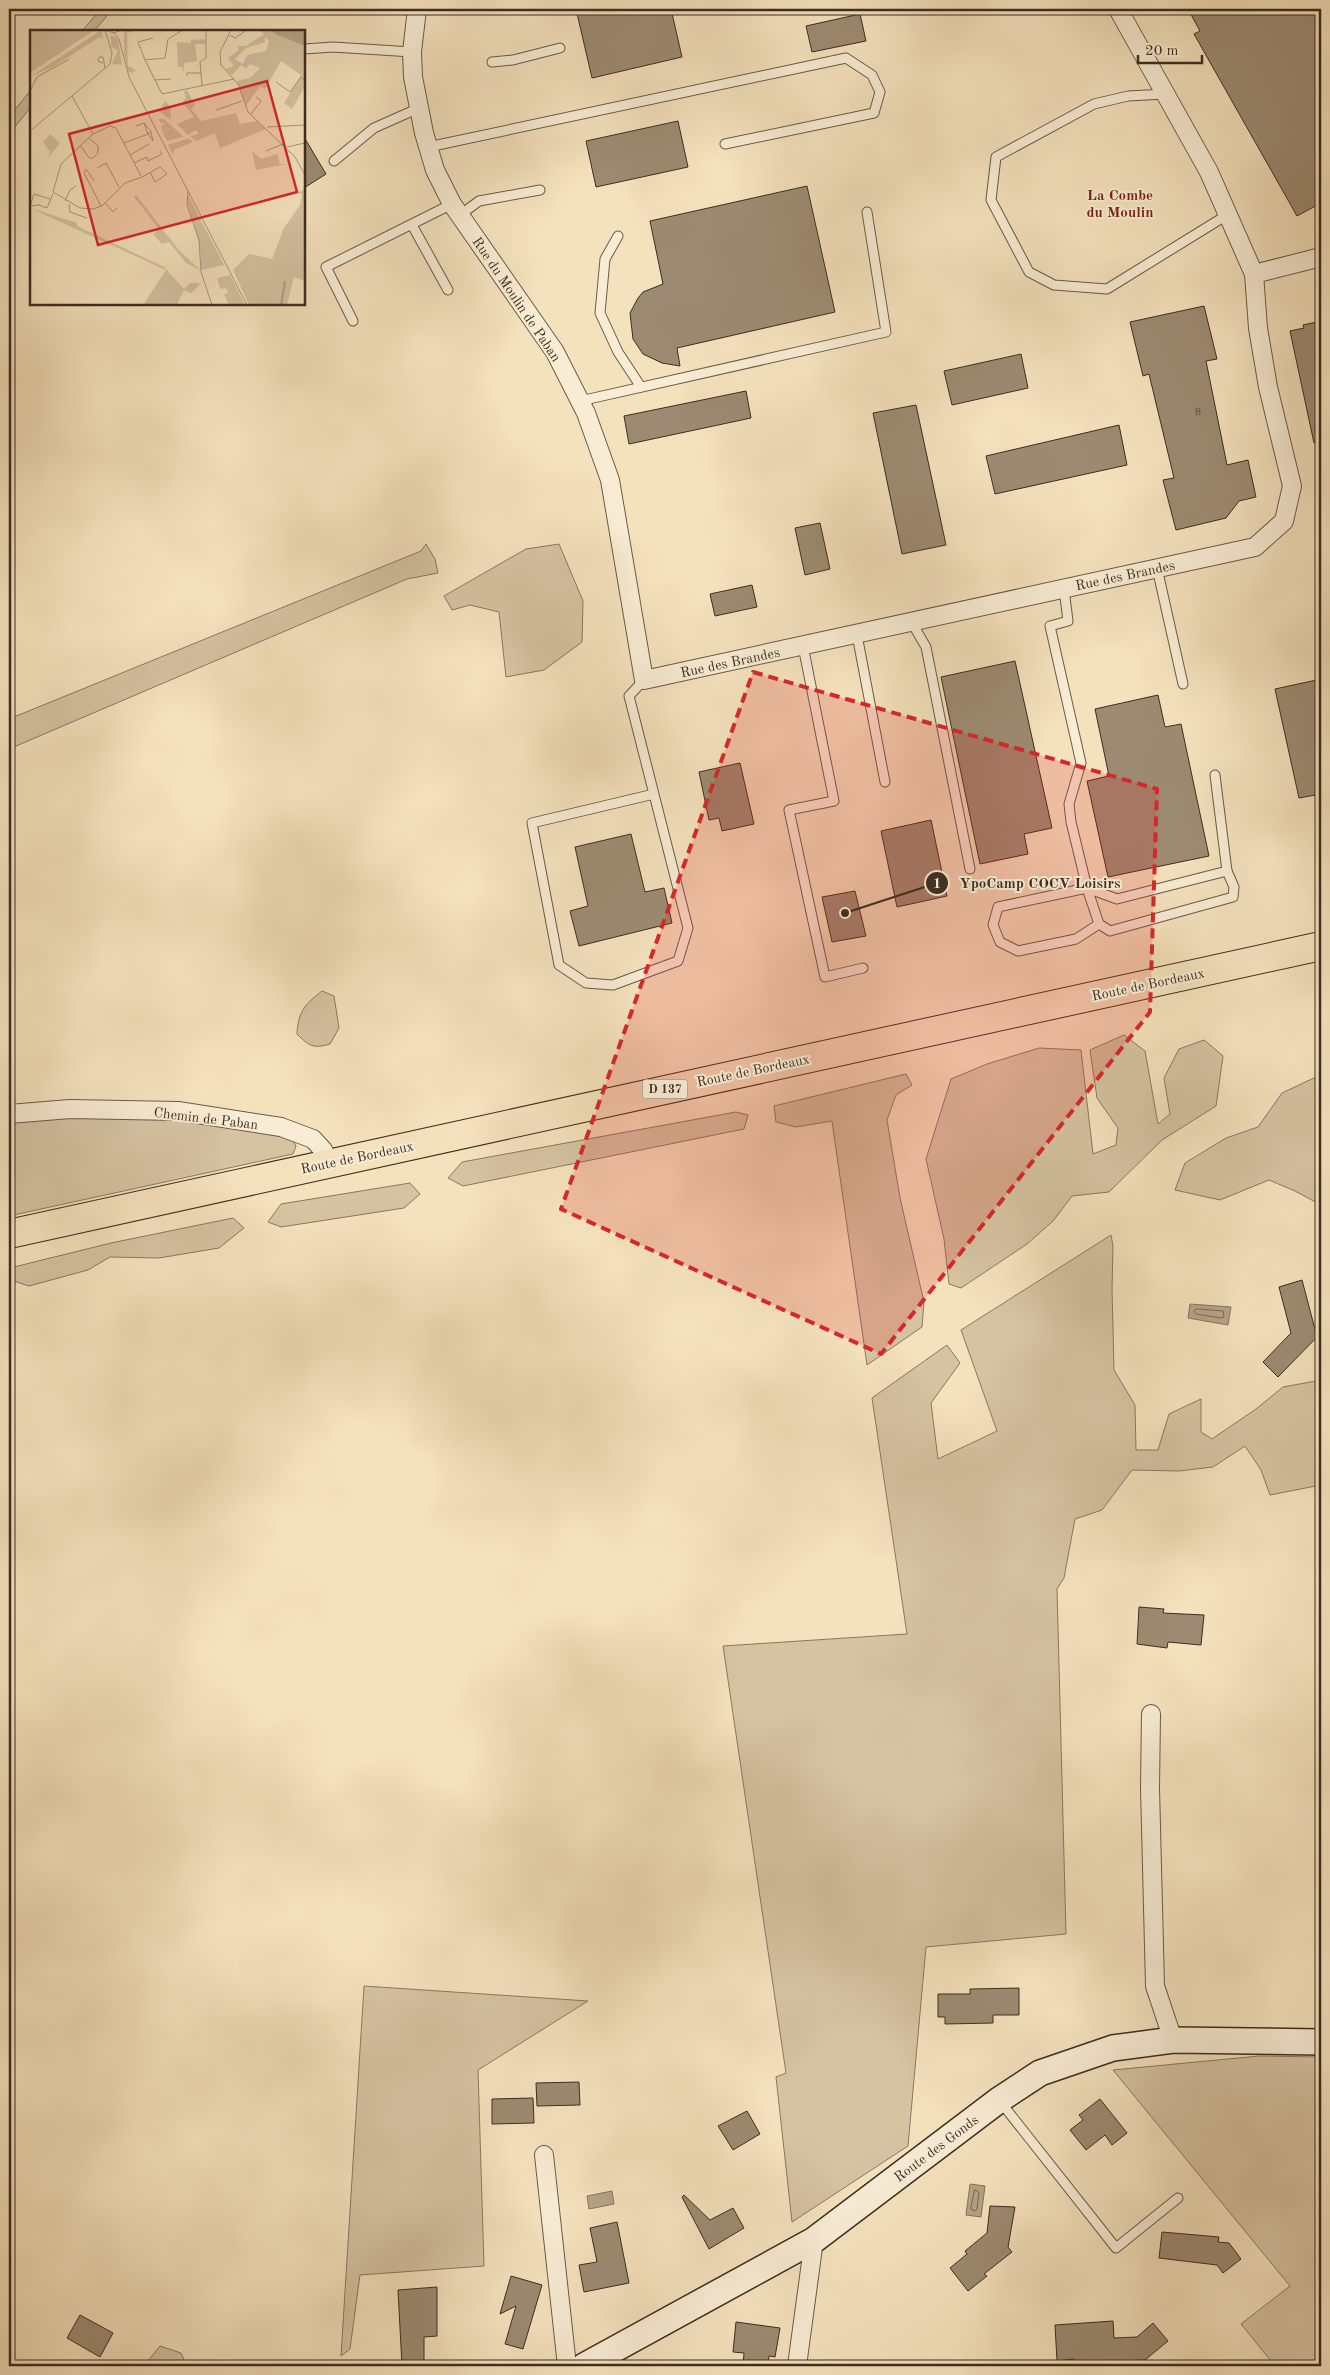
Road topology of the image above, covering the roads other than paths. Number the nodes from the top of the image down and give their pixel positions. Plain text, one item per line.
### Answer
1 (417, 9) edge
2 (1118, 9) edge
3 (560, 48) dead end
4 (305, 49) edge
5 (412, 52) junction
6 (492, 62) dead end
7 (1165, 94) junction
8 (419, 108) junction
9 (725, 144) dead end
10 (428, 147) junction
11 (334, 161) dead end
12 (540, 190) dead end
13 (456, 210) junction
14 (867, 212) dead end
15 (1228, 215) junction
16 (412, 225) junction
17 (618, 236) dead end
18 (1321, 257) edge
19 (1254, 274) junction
20 (448, 290) dead end
21 (354, 321) dead end
22 (641, 387) junction
23 (580, 401) junction
24 (1157, 568) junction
25 (1064, 589) junction
26 (912, 623) junction
27 (858, 635) junction
28 (803, 646) junction
29 (644, 680) junction
30 (1183, 684) dead end
31 (1215, 775) dead end
32 (885, 782) dead end
33 (654, 794) junction
34 (970, 869) dead end
35 (1227, 871) junction
36 (1087, 888) junction
37 (1099, 924) junction
38 (1321, 946) edge
39 (863, 968) dead end
40 (9, 1114) edge
41 (330, 1162) junction
42 (9, 1234) edge
43 (1151, 1714) dead end
44 (1173, 2040) junction
45 (1321, 2042) edge
46 (999, 2100) junction
47 (544, 2155) dead end
48 (1178, 2198) dead end
49 (814, 2240) junction
50 (567, 2366) edge
51 (584, 2366) edge
52 (797, 2366) edge

1 - 5 street, Rue du Moulin de Paban
2 - 7 street
3 - 6 lane
4 - 5 lane
5 - 8 street, Rue du Moulin de Paban
7 - 15 street
7 - 15 lane
8 - 10 street, Rue du Moulin de Paban
8 - 11 lane
9 - 10 lane
10 - 13 street, Rue du Moulin de Paban
12 - 13 lane
13 - 16 lane
13 - 23 street, Rue du Moulin de Paban
14 - 22 lane
15 - 19 street
16 - 20 lane
16 - 21 lane
17 - 22 lane
18 - 19 street
19 - 24 street, Rue des Brandes
22 - 23 lane
23 - 29 street, Rue du Moulin de Paban
24 - 25 street, Rue des Brandes
24 - 30 lane
25 - 26 street, Rue des Brandes
25 - 36 lane
26 - 27 street, Rue des Brandes
26 - 34 lane
27 - 28 street, Rue des Brandes
27 - 32 lane
28 - 29 street, Rue des Brandes
28 - 39 lane
29 - 33 lane
31 - 35 lane
33 - 33 lane
35 - 36 lane
35 - 37 lane
36 - 37 lane
36 - 37 lane
38 - 41 main road, Route de Bordeaux / D 137
40 - 41 street, Chemin de Paban
41 - 42 main road, Route de Bordeaux / D 137
43 - 44 street
44 - 45 street, Route des Gonds
44 - 46 street, Route des Gonds
46 - 48 lane
46 - 49 street, Route des Gonds
47 - 50 street
49 - 51 street, Route des Gonds
49 - 52 street

